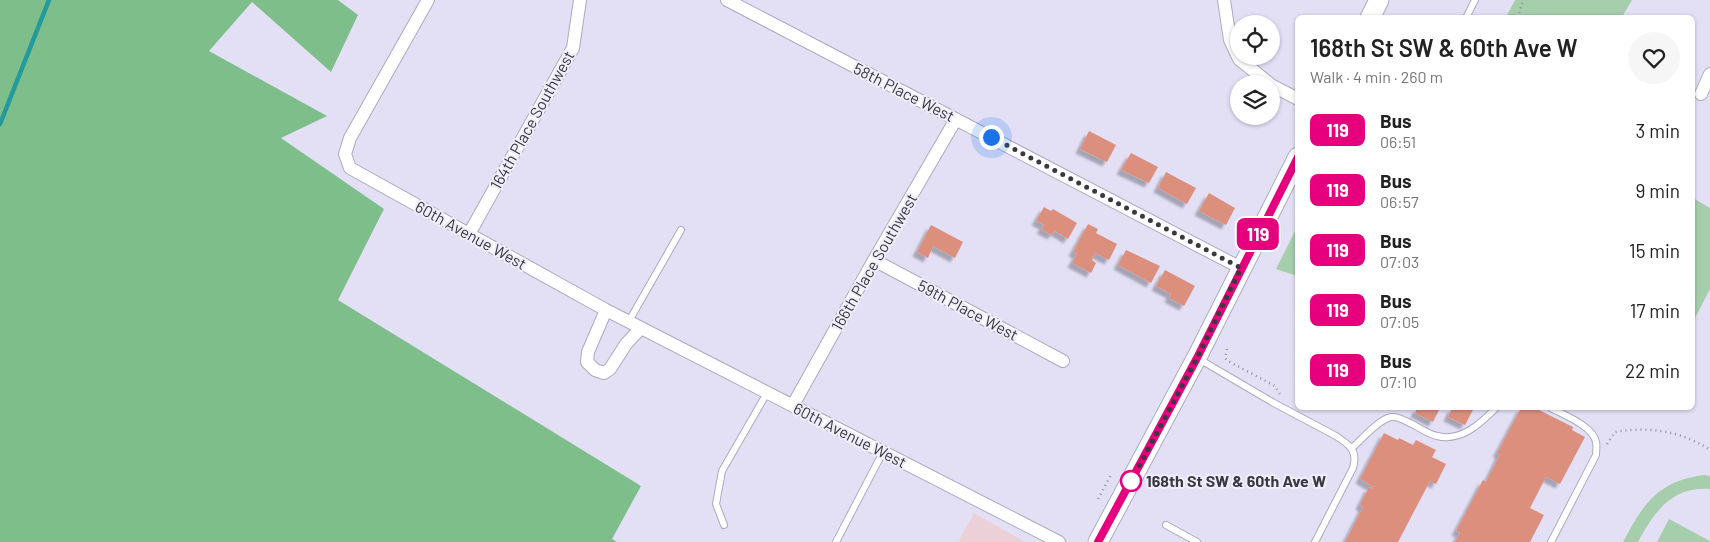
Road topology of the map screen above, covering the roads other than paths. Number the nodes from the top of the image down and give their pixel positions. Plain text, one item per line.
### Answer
1 (428, 0) edge
2 (580, 0) edge
3 (727, 0) edge
4 (1379, 0) edge
5 (1475, 0) edge
6 (1228, 2) edge
7 (1371, 15) edge
8 (1468, 15) edge
9 (1710, 74) edge
10 (1259, 75) edge
11 (1280, 89) edge
12 (1701, 94) dead end
13 (1295, 97) edge
14 (956, 119) junction
15 (1295, 163) edge
16 (681, 230) dead end
17 (469, 234) junction
18 (874, 260) junction
19 (1241, 268) junction
20 (606, 310) junction
21 (629, 322) junction
22 (641, 328) junction
23 (1197, 358) junction
24 (1062, 361) dead end
25 (767, 393) junction
26 (793, 405) junction
27 (1494, 410) edge
28 (1555, 410) edge
29 (1352, 448) junction
30 (883, 452) junction
31 (724, 525) dead end
32 (1166, 525) dead end
33 (1044, 539) edge
34 (836, 542) edge
35 (1059, 542) edge
36 (1098, 542) edge
37 (1197, 542) edge
38 (1315, 542) edge
39 (1551, 542) edge

1 - 17 street, 60th Avenue West
2 - 17 street, 164th Place Southwest
3 - 14 street, 58th Place West
4 - 7 main road
5 - 8 lane
6 - 10 street
9 - 12 street
11 - 13 street
14 - 18 street, 166th Place Southwest
14 - 19 street, 58th Place West
15 - 19 main road
16 - 21 lane
17 - 20 street, 60th Avenue West
18 - 24 street, 59th Place West
18 - 26 street, 166th Place Southwest
19 - 23 main road
20 - 21 street, 60th Avenue West
20 - 22 street
21 - 22 street, 60th Avenue West
22 - 25 street, 60th Avenue West
23 - 29 lane
23 - 36 main road
25 - 26 street, 60th Avenue West
25 - 31 lane
26 - 30 street, 60th Avenue West
27 - 29 lane
28 - 39 lane
29 - 38 lane
30 - 33 street, 60th Avenue West
30 - 34 lane
32 - 37 lane
33 - 35 street, 60th Avenue West

